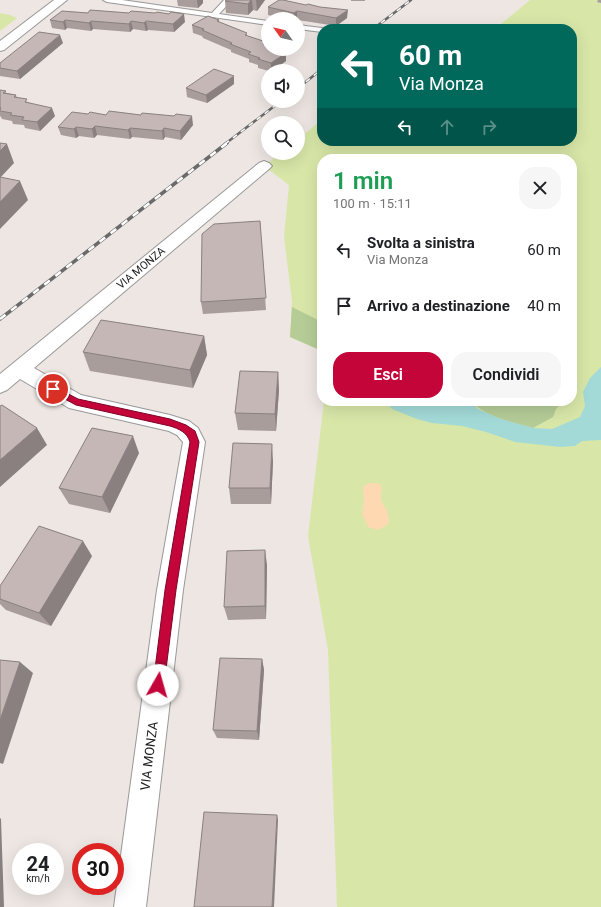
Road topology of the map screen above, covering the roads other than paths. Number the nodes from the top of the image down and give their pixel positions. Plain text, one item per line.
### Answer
1 (61, 0) edge
2 (106, 0) edge
3 (228, 0) edge
4 (214, 15) junction
5 (261, 22) edge
6 (305, 28) edge
7 (317, 29) edge
8 (0, 47) edge
9 (264, 166) dead end
10 (19, 369) junction
11 (0, 385) edge
12 (130, 907) edge

1 - 8 street
2 - 4 lane
3 - 4 lane
4 - 5 lane
6 - 7 lane
9 - 10 street, VIA MONZA
10 - 11 street, VIA MONZA
10 - 12 street, VIA MONZA

